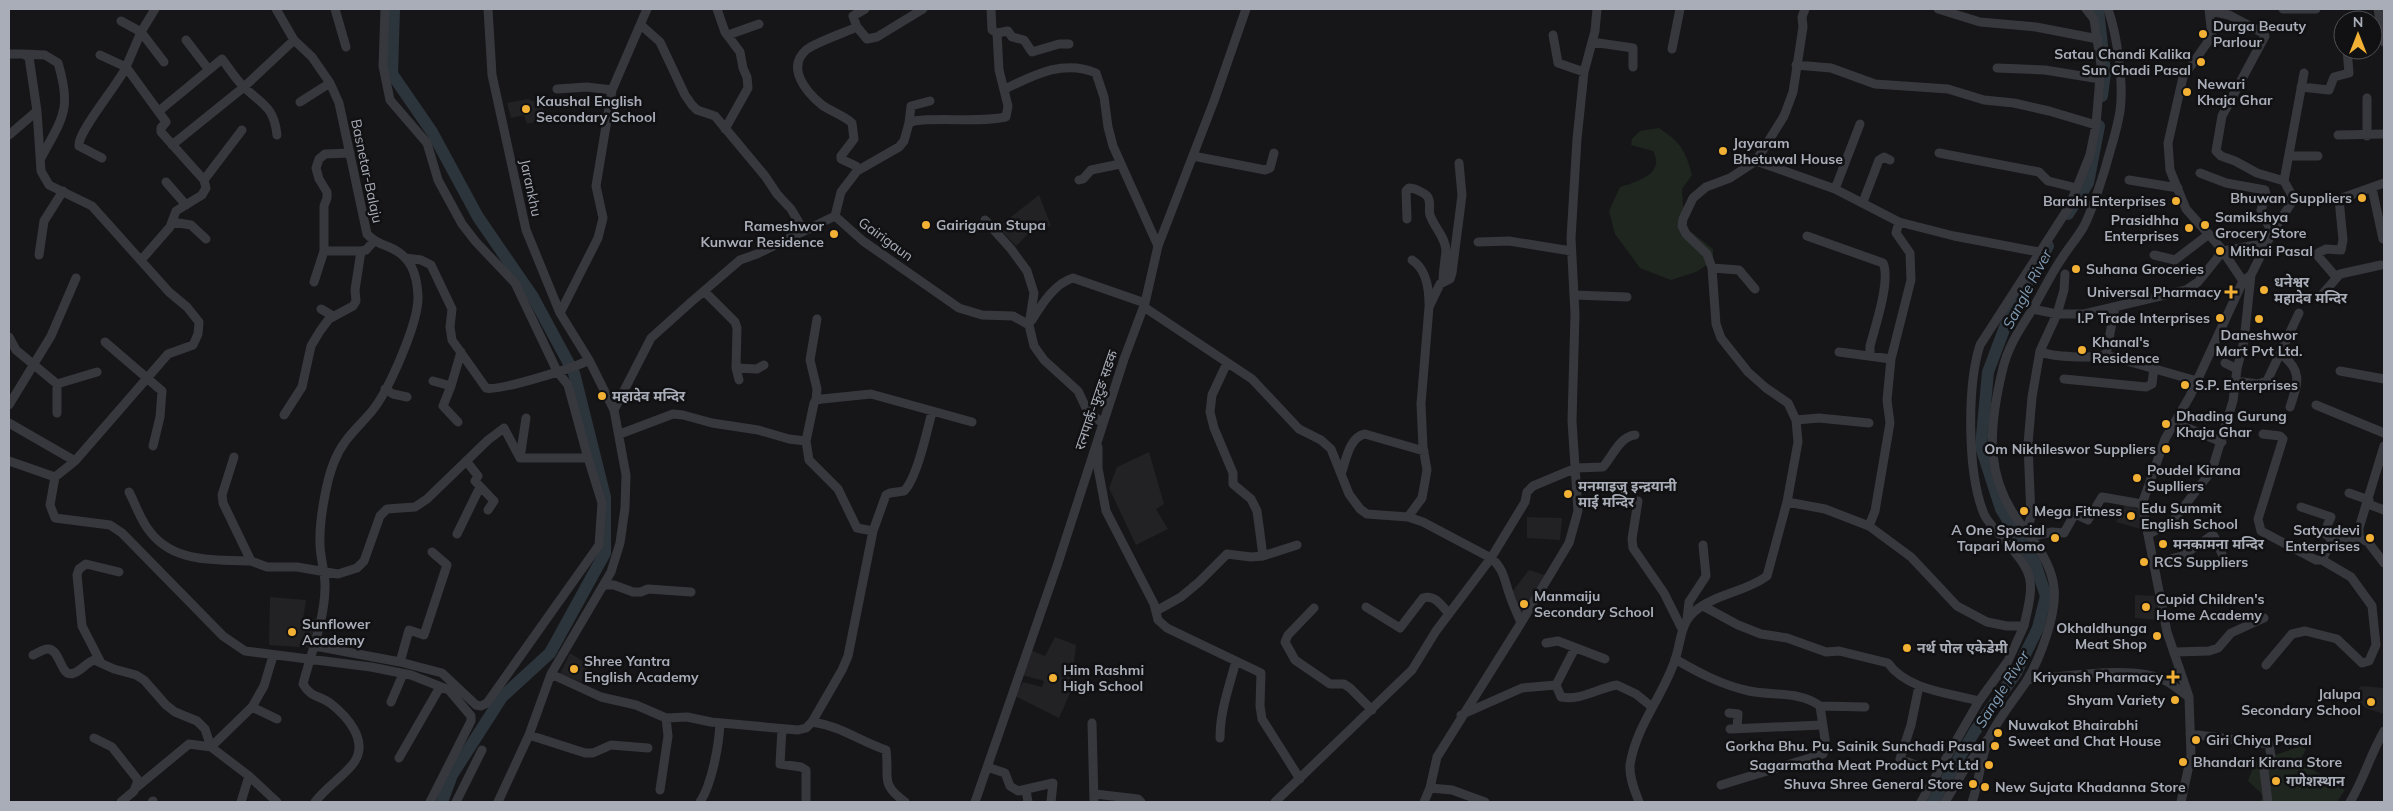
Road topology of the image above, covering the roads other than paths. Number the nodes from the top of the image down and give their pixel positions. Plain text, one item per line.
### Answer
1 (155, 9) edge
2 (276, 9) edge
3 (335, 9) edge
4 (385, 9) edge
5 (488, 9) edge
6 (647, 9) edge
7 (717, 9) edge
8 (865, 9) edge
9 (923, 9) edge
10 (991, 9) edge
11 (1246, 9) edge
12 (1597, 9) edge
13 (1680, 9) edge
14 (1805, 9) edge
15 (1938, 9) edge
16 (2086, 9) edge
17 (2108, 9) edge
18 (2284, 9) edge
19 (2316, 9) edge
20 (2210, 10) edge
21 (121, 21) dead end
22 (759, 24) dead end
23 (641, 25) junction
24 (857, 27) junction
25 (141, 32) junction
26 (997, 33) junction
27 (1553, 35) dead end
28 (728, 36) junction
29 (2098, 39) junction
30 (186, 40) dead end
31 (294, 40) junction
32 (1592, 42) junction
33 (1069, 44) dead end
34 (346, 47) dead end
35 (1672, 49) dead end
36 (9, 54) edge
37 (23, 54) junction
38 (100, 55) dead end
39 (2348, 60) edge
40 (164, 62) dead end
41 (1796, 65) junction
42 (126, 67) junction
43 (1633, 67) dead end
44 (1997, 68) dead end
45 (209, 70) junction
46 (1584, 72) junction
47 (2304, 74) dead end
48 (2100, 79) junction
49 (330, 83) junction
50 (244, 87) junction
51 (2301, 88) junction
52 (557, 89) dead end
53 (1005, 89) junction
54 (612, 90) junction
55 (2367, 98) dead end
56 (930, 101) dead end
57 (300, 102) dead end
58 (37, 111) junction
59 (159, 111) junction
60 (909, 123) junction
61 (1860, 124) dead end
62 (2096, 125) junction
63 (725, 129) junction
64 (242, 130) dead end
65 (2384, 134) edge
66 (277, 135) dead end
67 (2338, 135) dead end
68 (9, 136) edge
69 (2367, 136) junction
70 (172, 145) junction
71 (350, 153) junction
72 (1274, 153) dead end
73 (1939, 153) dead end
74 (1193, 156) junction
75 (2289, 156) junction
76 (2318, 156) dead end
77 (41, 158) junction
78 (102, 158) dead end
79 (1890, 160) dead end
80 (1756, 161) junction
81 (1459, 163) dead end
82 (1120, 164) junction
83 (857, 171) junction
84 (2200, 173) dead end
85 (204, 180) junction
86 (1080, 180) dead end
87 (2129, 180) dead end
88 (2284, 181) junction
89 (166, 182) dead end
90 (2384, 182) edge
91 (2077, 188) junction
92 (2178, 188) junction
93 (2372, 188) junction
94 (1835, 189) junction
95 (62, 192) junction
96 (2294, 199) junction
97 (2339, 199) junction
98 (1863, 202) junction
99 (186, 205) junction
100 (835, 216) junction
101 (1407, 219) dead end
102 (985, 220) dead end
103 (172, 222) junction
104 (1899, 222) junction
105 (804, 232) junction
106 (2272, 233) junction
107 (2209, 234) junction
108 (1808, 236) dead end
109 (206, 239) dead end
110 (2383, 239) dead end
111 (374, 241) junction
112 (1478, 242) dead end
113 (2267, 243) junction
114 (1158, 246) junction
115 (324, 251) junction
116 (360, 251) junction
117 (1571, 251) junction
118 (2223, 251) junction
119 (2039, 252) junction
120 (39, 255) dead end
121 (2154, 255) dead end
122 (406, 258) junction
123 (142, 259) junction
124 (1412, 260) dead end
125 (2381, 265) dead end
126 (1712, 268) junction
127 (2065, 274) dead end
128 (2252, 275) junction
129 (2336, 277) junction
130 (76, 278) dead end
131 (2243, 281) junction
132 (314, 282) dead end
133 (1443, 282) junction
134 (1755, 290) dead end
135 (704, 291) junction
136 (1574, 295) junction
137 (1627, 297) dead end
138 (2319, 298) dead end
139 (1145, 305) junction
140 (1429, 307) junction
141 (2115, 307) junction
142 (320, 308) dead end
143 (2032, 309) junction
144 (560, 313) junction
145 (2299, 313) dead end
146 (2057, 314) junction
147 (333, 316) junction
148 (817, 319) dead end
149 (1029, 325) junction
150 (9, 337) edge
151 (105, 342) dead end
152 (2040, 351) junction
153 (460, 352) junction
154 (1839, 352) dead end
155 (2281, 354) junction
156 (1870, 355) junction
157 (2106, 355) junction
158 (1891, 359) junction
159 (589, 360) junction
160 (2225, 363) dead end
161 (34, 364) junction
162 (764, 364) dead end
163 (1227, 364) junction
164 (736, 368) junction
165 (2154, 368) junction
166 (2237, 369) junction
167 (560, 370) junction
168 (2340, 371) dead end
169 (97, 372) dead end
170 (147, 377) junction
171 (2064, 379) dead end
172 (2384, 379) edge
173 (739, 380) dead end
174 (433, 381) dead end
175 (2197, 381) junction
176 (2236, 381) junction
177 (57, 384) junction
178 (451, 386) junction
179 (385, 388) junction
180 (407, 397) dead end
181 (816, 400) junction
182 (9, 405) edge
183 (2316, 405) dead end
184 (2290, 406) dead end
185 (614, 410) junction
186 (932, 412) junction
187 (57, 413) dead end
188 (284, 415) dead end
189 (526, 418) dead end
190 (1796, 420) junction
191 (458, 422) dead end
192 (972, 422) dead end
193 (9, 423) edge
194 (1102, 423) junction
195 (1869, 423) dead end
196 (2175, 423) junction
197 (2384, 433) edge
198 (620, 434) junction
199 (2263, 434) dead end
200 (1635, 435) dead end
201 (1098, 438) junction
202 (806, 441) junction
203 (2222, 442) junction
204 (153, 446) dead end
205 (1424, 451) junction
206 (2384, 452) edge
207 (234, 457) dead end
208 (520, 458) junction
209 (588, 458) junction
210 (75, 460) junction
211 (9, 461) edge
212 (466, 462) junction
213 (1576, 468) junction
214 (1341, 474) junction
215 (56, 477) junction
216 (480, 487) junction
217 (129, 492) dead end
218 (2349, 493) dead end
219 (1638, 500) dead end
220 (1788, 502) junction
221 (2369, 502) junction
222 (2142, 504) junction
223 (2301, 507) dead end
224 (488, 510) dead end
225 (2384, 510) edge
226 (1408, 517) junction
227 (1869, 526) junction
228 (873, 531) junction
229 (457, 534) dead end
230 (2029, 534) junction
231 (2149, 534) junction
232 (2359, 538) junction
233 (2332, 540) junction
234 (1297, 544) dead end
235 (1703, 545) dead end
236 (432, 552) dead end
237 (2222, 554) dead end
238 (1263, 556) junction
239 (1491, 558) junction
240 (251, 560) junction
241 (2322, 560) junction
242 (2154, 563) junction
243 (2384, 563) edge
244 (324, 570) junction
245 (119, 572) dead end
246 (605, 585) junction
247 (691, 592) dead end
248 (1366, 606) dead end
249 (1703, 606) junction
250 (1314, 608) dead end
251 (1156, 611) junction
252 (1449, 614) junction
253 (2264, 618) dead end
254 (1687, 619) junction
255 (1521, 623) junction
256 (2024, 626) junction
257 (1682, 629) junction
258 (1546, 643) dead end
259 (316, 646) junction
260 (1575, 648) junction
261 (2175, 652) junction
262 (33, 655) dead end
263 (273, 656) junction
264 (311, 659) junction
265 (1605, 659) dead end
266 (1675, 659) junction
267 (100, 661) junction
268 (1236, 661) junction
269 (400, 662) junction
270 (2266, 665) dead end
271 (409, 672) junction
272 (551, 674) junction
273 (2027, 680) junction
274 (1556, 685) junction
275 (1919, 686) junction
276 (440, 687) junction
277 (2189, 697) junction
278 (1979, 701) junction
279 (391, 702) dead end
280 (1820, 706) junction
281 (252, 707) junction
282 (1652, 707) junction
283 (1864, 707) dead end
284 (1372, 710) junction
285 (1729, 713) dead end
286 (1462, 715) junction
287 (666, 718) junction
288 (277, 719) dead end
289 (812, 722) junction
290 (720, 723) junction
291 (1092, 723) dead end
292 (1822, 724) junction
293 (782, 729) junction
294 (2384, 731) edge
295 (529, 734) junction
296 (2190, 734) junction
297 (94, 738) dead end
298 (1220, 738) dead end
299 (1989, 738) junction
300 (211, 747) junction
301 (648, 748) dead end
302 (482, 750) dead end
303 (399, 758) dead end
304 (1918, 766) dead end
305 (987, 767) junction
306 (249, 776) junction
307 (1300, 780) junction
308 (1721, 785) dead end
309 (137, 787) junction
310 (1430, 788) junction
311 (660, 790) dead end
312 (1026, 790) junction
313 (1094, 798) edge
314 (121, 802) edge
315 (241, 802) edge
316 (277, 802) edge
317 (315, 802) edge
318 (430, 802) edge
319 (456, 802) edge
320 (498, 802) edge
321 (700, 802) edge
322 (806, 802) edge
323 (905, 802) edge
324 (975, 802) edge
325 (1028, 802) edge
326 (1051, 802) edge
327 (1141, 802) edge
328 (1276, 802) edge
329 (1424, 802) edge
330 (1485, 802) edge
331 (1639, 802) edge
332 (1921, 802) edge
333 (1945, 802) edge
334 (1972, 802) edge
335 (2181, 802) edge
336 (2268, 802) edge
337 (2350, 802) edge

1 - 25 street
2 - 31 street, Basnetar-Balaju
3 - 34 street
4 - 167 street
5 - 144 street, Jarankhu
6 - 23 street
7 - 28 street
8 - 24 street
9 - 24 street
10 - 26 street
11 - 74 street, रत्नपार्क-फुटुङ सडक
12 - 32 street
13 - 35 street
14 - 41 street
15 - 29 street
16 - 29 street
17 - 143 street
18 - 19 street
20 - 88 street
20 - 92 street
21 - 25 street
22 - 28 street
23 - 54 street
23 - 63 street
24 - 83 street
25 - 40 street
25 - 42 street
26 - 33 street
26 - 53 street
27 - 46 street
28 - 63 street
29 - 48 street
30 - 45 street
31 - 49 street, Basnetar-Balaju
31 - 50 street
32 - 43 street
32 - 46 street
36 - 37 street
37 - 58 street
37 - 77 street
38 - 42 street
39 - 51 street
41 - 62 street
41 - 80 street
42 - 59 street
42 - 78 street
44 - 48 street
45 - 50 street
45 - 59 street
46 - 117 street
47 - 51 street
48 - 62 street
49 - 57 street
49 - 71 street, Basnetar-Balaju
50 - 66 street
50 - 70 street
51 - 75 street
52 - 54 street
53 - 60 street
53 - 82 street
54 - 144 street
55 - 69 street
56 - 60 street
58 - 68 street
58 - 77 street
59 - 70 street
60 - 83 street
61 - 94 street
62 - 91 street
63 - 105 street
64 - 85 street
65 - 69 street
67 - 69 street
70 - 85 street
71 - 111 street, Basnetar-Balaju
71 - 115 street
72 - 74 street
73 - 91 street
74 - 114 street, रत्नपार्क-फुटुङ सडक
75 - 76 street
75 - 88 street
77 - 95 street
79 - 98 street
80 - 94 street
80 - 126 street
81 - 133 street
82 - 86 street
82 - 114 street
83 - 100 street
84 - 106 street
85 - 99 street
87 - 92 street
88 - 96 street
89 - 99 street
90 - 93 street
91 - 119 street
92 - 107 street
93 - 97 street
93 - 110 street
94 - 98 street
95 - 120 street
95 - 123 street
96 - 97 street
96 - 106 street
97 - 129 street
98 - 104 street
99 - 103 street
100 - 105 street
100 - 149 street, Gairigaun
101 - 133 street
102 - 149 street
103 - 109 street
103 - 123 street
104 - 119 street
104 - 158 street
105 - 135 street
106 - 113 street
107 - 118 street
107 - 121 street
108 - 156 street
111 - 116 street
111 - 122 street, Basnetar-Balaju
112 - 117 street
113 - 118 street
113 - 128 street
114 - 139 street, रत्नपार्क-फुटुङ सडक
115 - 116 street
115 - 132 street
116 - 147 street
117 - 136 street
118 - 131 street
118 - 141 street
119 - 256 street
122 - 153 street, Basnetar-Balaju
122 - 179 street
123 - 170 street
124 - 140 street
125 - 129 street
126 - 134 street
126 - 190 street
127 - 146 street
128 - 131 street
128 - 166 street
129 - 138 street
130 - 161 street
131 - 175 street
133 - 140 street
135 - 164 street
135 - 185 street
136 - 137 street
136 - 213 street
139 - 149 street
139 - 163 street
139 - 194 street, रत्नपार्क-फुटुङ सडक
140 - 205 street
141 - 146 street
141 - 157 street
142 - 147 street
143 - 146 street
143 - 230 street
144 - 159 street, Jarankhu
145 - 155 street
146 - 152 street
147 - 188 street
148 - 181 street
149 - 194 street
150 - 161 street
151 - 170 street
152 - 157 street
152 - 230 street
153 - 167 street, Basnetar-Balaju
153 - 178 street
154 - 156 street
155 - 176 street
155 - 184 street
156 - 158 street
157 - 165 street
158 - 227 street
159 - 167 street
159 - 185 street, Jarankhu
160 - 166 street
161 - 177 street
161 - 182 street
162 - 164 street
163 - 214 street
163 - 238 street
164 - 173 street
165 - 171 street
165 - 175 street
166 - 176 street
167 - 209 street
168 - 172 street
169 - 177 street
170 - 204 street
170 - 210 street
174 - 178 street
175 - 196 street
176 - 203 street
177 - 187 street
178 - 191 street
179 - 180 street
179 - 244 street
181 - 186 street
181 - 202 street
183 - 197 street
185 - 198 street, Jarankhu
186 - 192 street
186 - 228 street
189 - 208 street
190 - 195 street
190 - 220 street
193 - 210 street
194 - 201 street, रत्नपार्क-फुटुङ सडक
196 - 203 street
196 - 222 street
198 - 202 street
198 - 246 street, Jarankhu
199 - 241 street
200 - 213 street
201 - 251 street
201 - 305 street, रत्नपार्क-फुटुङ सडक
202 - 228 street
203 - 231 street
205 - 214 street
205 - 226 street
206 - 221 street
207 - 240 street
208 - 209 street
208 - 212 street
209 - 271 street
210 - 215 street
211 - 215 street
212 - 216 street
212 - 244 street
213 - 239 street
213 - 255 street
214 - 226 street
215 - 263 street
216 - 224 street
216 - 229 street
217 - 240 street
218 - 221 street
219 - 257 street
220 - 227 street
220 - 249 street
221 - 225 street
221 - 232 street
222 - 230 street
222 - 231 street
223 - 233 street
226 - 239 street
227 - 256 street
228 - 289 street
230 - 273 street
231 - 242 street
232 - 233 street
232 - 243 street
233 - 241 street
234 - 238 street
235 - 254 street
236 - 269 street
237 - 242 street
238 - 251 street
239 - 252 street
239 - 255 street
240 - 244 street
241 - 270 street
242 - 261 street
244 - 259 street
245 - 267 street
246 - 247 street
246 - 272 street, Jarankhu
248 - 252 street
249 - 254 street
249 - 275 street
250 - 284 street
251 - 268 street
252 - 284 street
253 - 261 street
254 - 257 street
255 - 286 street
256 - 278 street
257 - 266 street
258 - 260 street
259 - 264 street
259 - 269 street
260 - 265 street
260 - 274 street
261 - 277 street
262 - 267 street
263 - 264 street
263 - 281 street
264 - 271 street
264 - 317 street
266 - 280 street
266 - 282 street
267 - 300 street
268 - 298 street
268 - 307 street
269 - 271 street
271 - 276 street
271 - 279 street
272 - 287 street
272 - 295 street, Jarankhu
273 - 277 street
273 - 299 street
274 - 282 street
274 - 286 street
275 - 278 street
275 - 304 street
276 - 303 street
276 - 318 street
277 - 296 street
278 - 332 street
280 - 283 street
280 - 292 street
281 - 288 street
281 - 300 street
282 - 331 street
284 - 307 street
285 - 292 street
286 - 310 street
287 - 290 street
287 - 311 street
289 - 293 street
289 - 323 street
290 - 293 street
290 - 321 street
291 - 313 street
292 - 308 street
293 - 322 street
294 - 337 street
295 - 301 street
295 - 320 street, Jarankhu
296 - 335 street
296 - 336 street
297 - 309 street
299 - 333 street
299 - 334 street
300 - 306 street
300 - 309 street
302 - 319 street
305 - 312 street
305 - 324 street, रत्नपार्क-फुटुङ सडक
306 - 315 street
306 - 316 street
307 - 328 street
309 - 314 street
310 - 329 street
310 - 330 street
312 - 325 street
312 - 326 street
313 - 327 street

